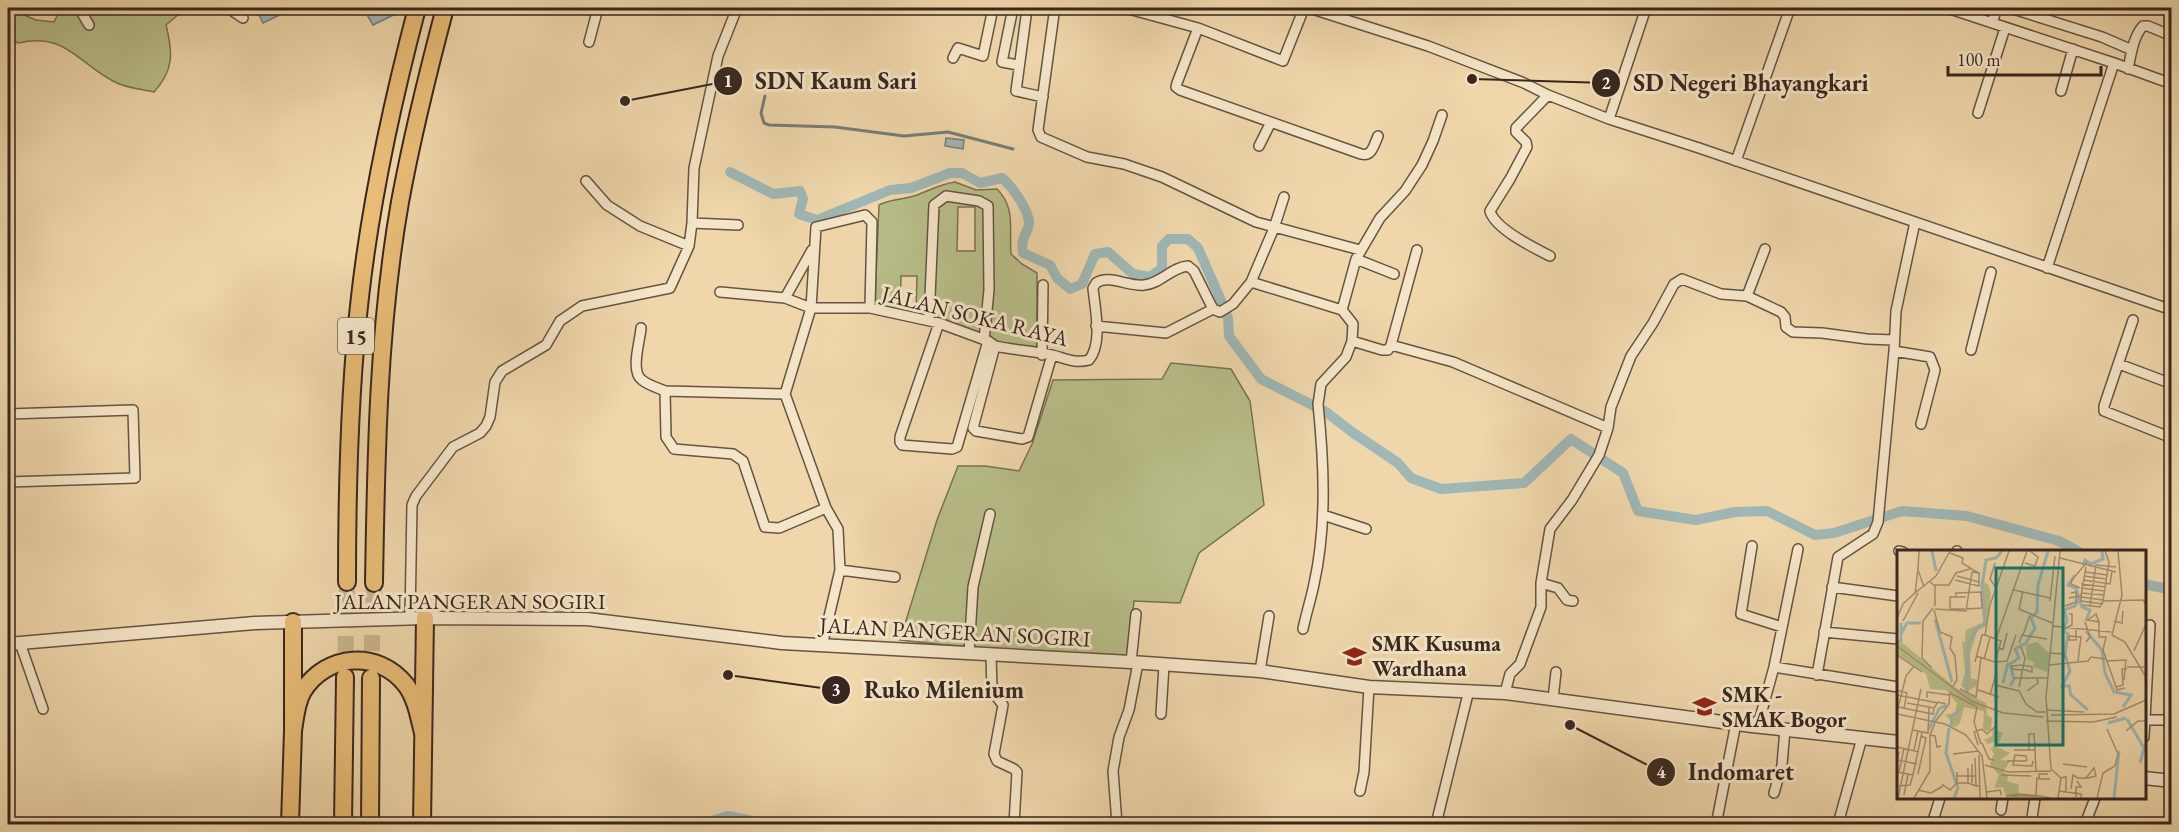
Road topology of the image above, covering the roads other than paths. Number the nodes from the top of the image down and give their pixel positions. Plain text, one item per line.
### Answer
1 (79, 8) edge
2 (228, 8) edge
3 (417, 8) edge
4 (445, 8) edge
5 (598, 8) edge
6 (737, 8) edge
7 (993, 8) edge
8 (1013, 8) edge
9 (1125, 8) edge
10 (1304, 8) edge
11 (1309, 8) edge
12 (1646, 8) edge
13 (1790, 8) edge
14 (1947, 8) edge
15 (1997, 8) edge
16 (2010, 8) edge
17 (1027, 9) dead end
18 (1054, 14) dead end
19 (243, 18) dead end
20 (1992, 23) junction
21 (89, 25) dead end
22 (2066, 26) junction
23 (2006, 27) junction
24 (1198, 28) junction
25 (2170, 32) edge
26 (589, 42) dead end
27 (2061, 45) junction
28 (985, 49) junction
29 (2073, 49) junction
30 (2132, 50) junction
31 (1003, 51) junction
32 (953, 58) dead end
33 (2114, 63) junction
34 (1018, 65) junction
35 (2128, 69) junction
36 (2172, 84) edge
37 (2061, 91) dead end
38 (1548, 95) junction
39 (1043, 97) junction
40 (1978, 113) dead end
41 (1442, 115) dead end
42 (1609, 119) junction
43 (1271, 122) junction
44 (1378, 136) dead end
45 (1259, 146) dead end
46 (1736, 161) junction
47 (585, 181) dead end
48 (1284, 197) dead end
49 (1915, 222) junction
50 (692, 223) junction
51 (738, 225) dead end
52 (1274, 228) junction
53 (689, 246) junction
54 (814, 246) junction
55 (1765, 249) dead end
56 (1417, 250) dead end
57 (1358, 255) junction
58 (1550, 256) dead end
59 (2047, 268) junction
60 (1991, 272) dead end
61 (1394, 274) dead end
62 (1251, 282) junction
63 (1043, 285) dead end
64 (720, 292) dead end
65 (1747, 296) junction
66 (785, 298) junction
67 (811, 308) junction
68 (870, 308) junction
69 (1342, 310) junction
70 (2172, 310) edge
71 (1217, 311) junction
72 (929, 320) junction
73 (2133, 320) dead end
74 (939, 323) junction
75 (1096, 326) junction
76 (641, 328) dead end
77 (1894, 340) junction
78 (1352, 341) junction
79 (989, 342) junction
80 (1391, 345) junction
81 (1971, 350) dead end
82 (1894, 351) junction
83 (1041, 355) junction
84 (1052, 355) junction
85 (2119, 364) junction
86 (2172, 384) edge
87 (665, 391) junction
88 (785, 394) junction
89 (8, 414) edge
90 (1921, 424) dead end
91 (1608, 428) junction
92 (2172, 438) edge
93 (8, 482) edge
94 (826, 508) junction
95 (990, 514) dead end
96 (1323, 515) junction
97 (1366, 529) dead end
98 (1752, 546) dead end
99 (1798, 549) dead end
100 (840, 570) junction
101 (895, 577) dead end
102 (347, 582) tunnel mouth
103 (374, 582) tunnel mouth
104 (1541, 583) junction
105 (1832, 587) junction
106 (1897, 596) edge
107 (1573, 601) dead end
108 (1136, 614) dead end
109 (1269, 616) dead end
110 (418, 619) junction
111 (293, 622) junction
112 (2150, 625) dead end
113 (1782, 627) junction
114 (1303, 629) dead end
115 (1824, 632) junction
116 (1897, 639) edge
117 (14, 643) edge
118 (822, 646) junction
119 (969, 654) junction
120 (992, 654) junction
121 (1135, 662) junction
122 (1164, 666) junction
123 (1774, 667) junction
124 (1260, 671) junction
125 (1556, 672) dead end
126 (1817, 675) junction
127 (345, 677) tunnel mouth
128 (371, 678) tunnel mouth
129 (1369, 687) junction
130 (1897, 687) edge
131 (1469, 690) junction
132 (1505, 693) junction
133 (1553, 699) junction
134 (2146, 701) edge
135 (43, 709) dead end
136 (1161, 714) dead end
137 (2146, 720) edge
138 (2172, 720) edge
139 (1736, 723) junction
140 (1752, 726) junction
141 (1785, 729) junction
142 (293, 731) junction
143 (423, 733) junction
144 (1862, 738) junction
145 (1897, 742) edge
146 (2146, 778) edge
147 (2172, 781) edge
148 (1360, 791) dead end
149 (1774, 793) dead end
150 (1940, 799) edge
151 (2003, 799) edge
152 (2035, 799) edge
153 (2095, 799) edge
154 (2001, 810) dead end
155 (1717, 820) dead end
156 (1839, 820) dead end
157 (290, 825) edge
158 (343, 825) edge
159 (370, 825) edge
160 (422, 825) edge
161 (1014, 825) edge
162 (1117, 825) edge
163 (1436, 825) edge
164 (1932, 825) edge
165 (2031, 825) edge
166 (2085, 825) edge

1 - 21 street
2 - 19 street
3 - 102 highway, 15
4 - 103 highway, 15
5 - 26 street
6 - 50 street
7 - 28 street
8 - 31 street
9 - 24 street
10 - 24 street
11 - 38 street
12 - 42 street
13 - 46 street
14 - 20 street
15 - 20 street
16 - 22 street
17 - 34 street
18 - 39 street
20 - 23 street
22 - 27 street
22 - 30 street
23 - 27 street
23 - 40 street
24 - 43 street
25 - 30 street
27 - 29 street
28 - 31 street
28 - 32 street
29 - 33 street
29 - 37 street
30 - 35 street
31 - 34 street
33 - 35 street
33 - 59 street
34 - 39 street
35 - 36 street
38 - 42 street
38 - 58 street
39 - 52 street
41 - 57 street
42 - 46 street
43 - 44 street
43 - 45 street
46 - 49 street
47 - 53 street
48 - 52 street
49 - 59 street
49 - 77 street
50 - 51 street
50 - 53 street
52 - 57 street
52 - 62 street
53 - 110 street
54 - 66 street
54 - 67 street
54 - 68 street
55 - 65 street
56 - 80 street
57 - 61 street
57 - 69 street
59 - 70 street
60 - 81 street
62 - 69 street
62 - 71 street
63 - 83 street
64 - 66 street
65 - 77 street
65 - 91 street
66 - 67 street
67 - 68 street, JALAN SOKA RAYA
67 - 88 street
68 - 72 street, JALAN SOKA RAYA
69 - 78 street
71 - 75 street
71 - 75 street
72 - 74 street, JALAN SOKA RAYA
72 - 79 street
73 - 85 street
74 - 79 street, JALAN SOKA RAYA
74 - 79 street
75 - 84 street, JALAN SOKA RAYA
76 - 87 street
77 - 82 street
78 - 80 street
78 - 96 street
79 - 83 street, JALAN SOKA RAYA
79 - 84 street
80 - 91 street
82 - 90 street
82 - 105 street
83 - 84 street, JALAN SOKA RAYA
85 - 86 street
85 - 92 street
87 - 88 street
87 - 94 street
88 - 94 street
89 - 93 street
91 - 104 street
94 - 100 street
95 - 119 street
96 - 97 street
96 - 114 street
98 - 113 street
99 - 113 street
100 - 101 street
100 - 118 street
104 - 107 street
104 - 132 street
105 - 106 street
105 - 115 street
108 - 121 street
109 - 124 street
110 - 111 street, JALAN PANGERAN SOGIRI
110 - 118 street, JALAN PANGERAN SOGIRI
110 - 143 highway
111 - 117 street, JALAN PANGERAN SOGIRI
111 - 142 highway
112 - 134 street
113 - 123 street
115 - 116 street
115 - 126 street
117 - 135 street
118 - 119 street, JALAN PANGERAN SOGIRI
119 - 120 street, JALAN PANGERAN SOGIRI
120 - 121 street, JALAN PANGERAN SOGIRI
120 - 161 street
121 - 122 street, JALAN PANGERAN SOGIRI
121 - 162 street
122 - 124 street, JALAN PANGERAN SOGIRI
122 - 136 street
123 - 126 street
123 - 140 street
124 - 129 street, JALAN PANGERAN SOGIRI
125 - 133 street
126 - 130 street
127 - 158 highway
128 - 159 highway
129 - 131 street, JALAN PANGERAN SOGIRI
129 - 148 street
131 - 132 street, JALAN PANGERAN SOGIRI
131 - 163 street
132 - 133 street, JALAN PANGERAN SOGIRI
133 - 139 street, JALAN PANGERAN SOGIRI
137 - 138 street
139 - 140 street, JALAN PANGERAN SOGIRI
139 - 155 street
140 - 141 street, JALAN PANGERAN SOGIRI
141 - 144 street, JALAN PANGERAN SOGIRI
141 - 149 street
142 - 143 highway
142 - 157 highway
143 - 160 highway
144 - 145 street, JALAN PANGERAN SOGIRI
144 - 156 street
146 - 147 street
150 - 164 street
151 - 154 street
152 - 165 street
153 - 166 street

